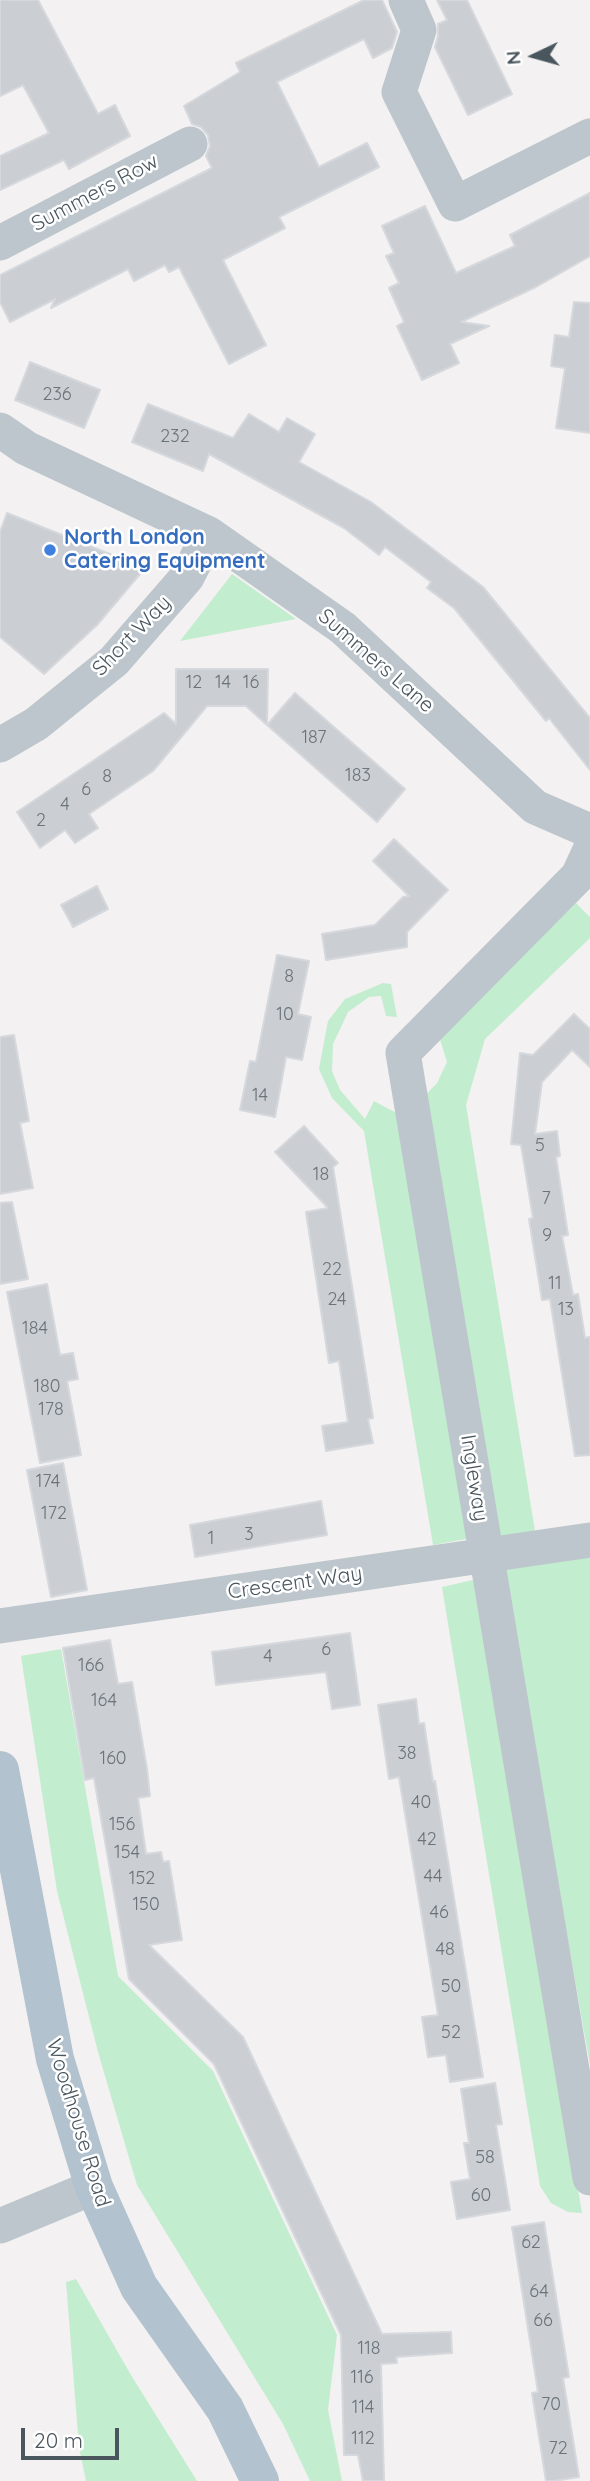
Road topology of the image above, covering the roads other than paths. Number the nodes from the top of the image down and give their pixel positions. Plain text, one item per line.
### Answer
1 (406, 0) edge
2 (590, 136) edge
3 (190, 144) dead end
4 (0, 243) edge
5 (0, 430) edge
6 (209, 534) junction
7 (0, 745) edge
8 (590, 831) edge
9 (590, 850) edge
10 (590, 1540) edge
11 (487, 1555) junction
12 (0, 1626) edge
13 (0, 1770) edge
14 (583, 2090) edge
15 (590, 2178) edge
16 (94, 2188) junction
17 (0, 2226) edge
18 (260, 2481) edge

1 - 2 street
3 - 4 street, Summers Row
5 - 6 street, Summers Lane
6 - 7 street, Short Way
6 - 8 street, Summers Lane
9 - 11 street, Ingleway
10 - 11 street, Crescent Way
11 - 12 street, Crescent Way
11 - 14 street, Ingleway
13 - 16 main road, Woodhouse Road
14 - 15 street, Ingleway
16 - 17 street
16 - 18 main road, Woodhouse Road

